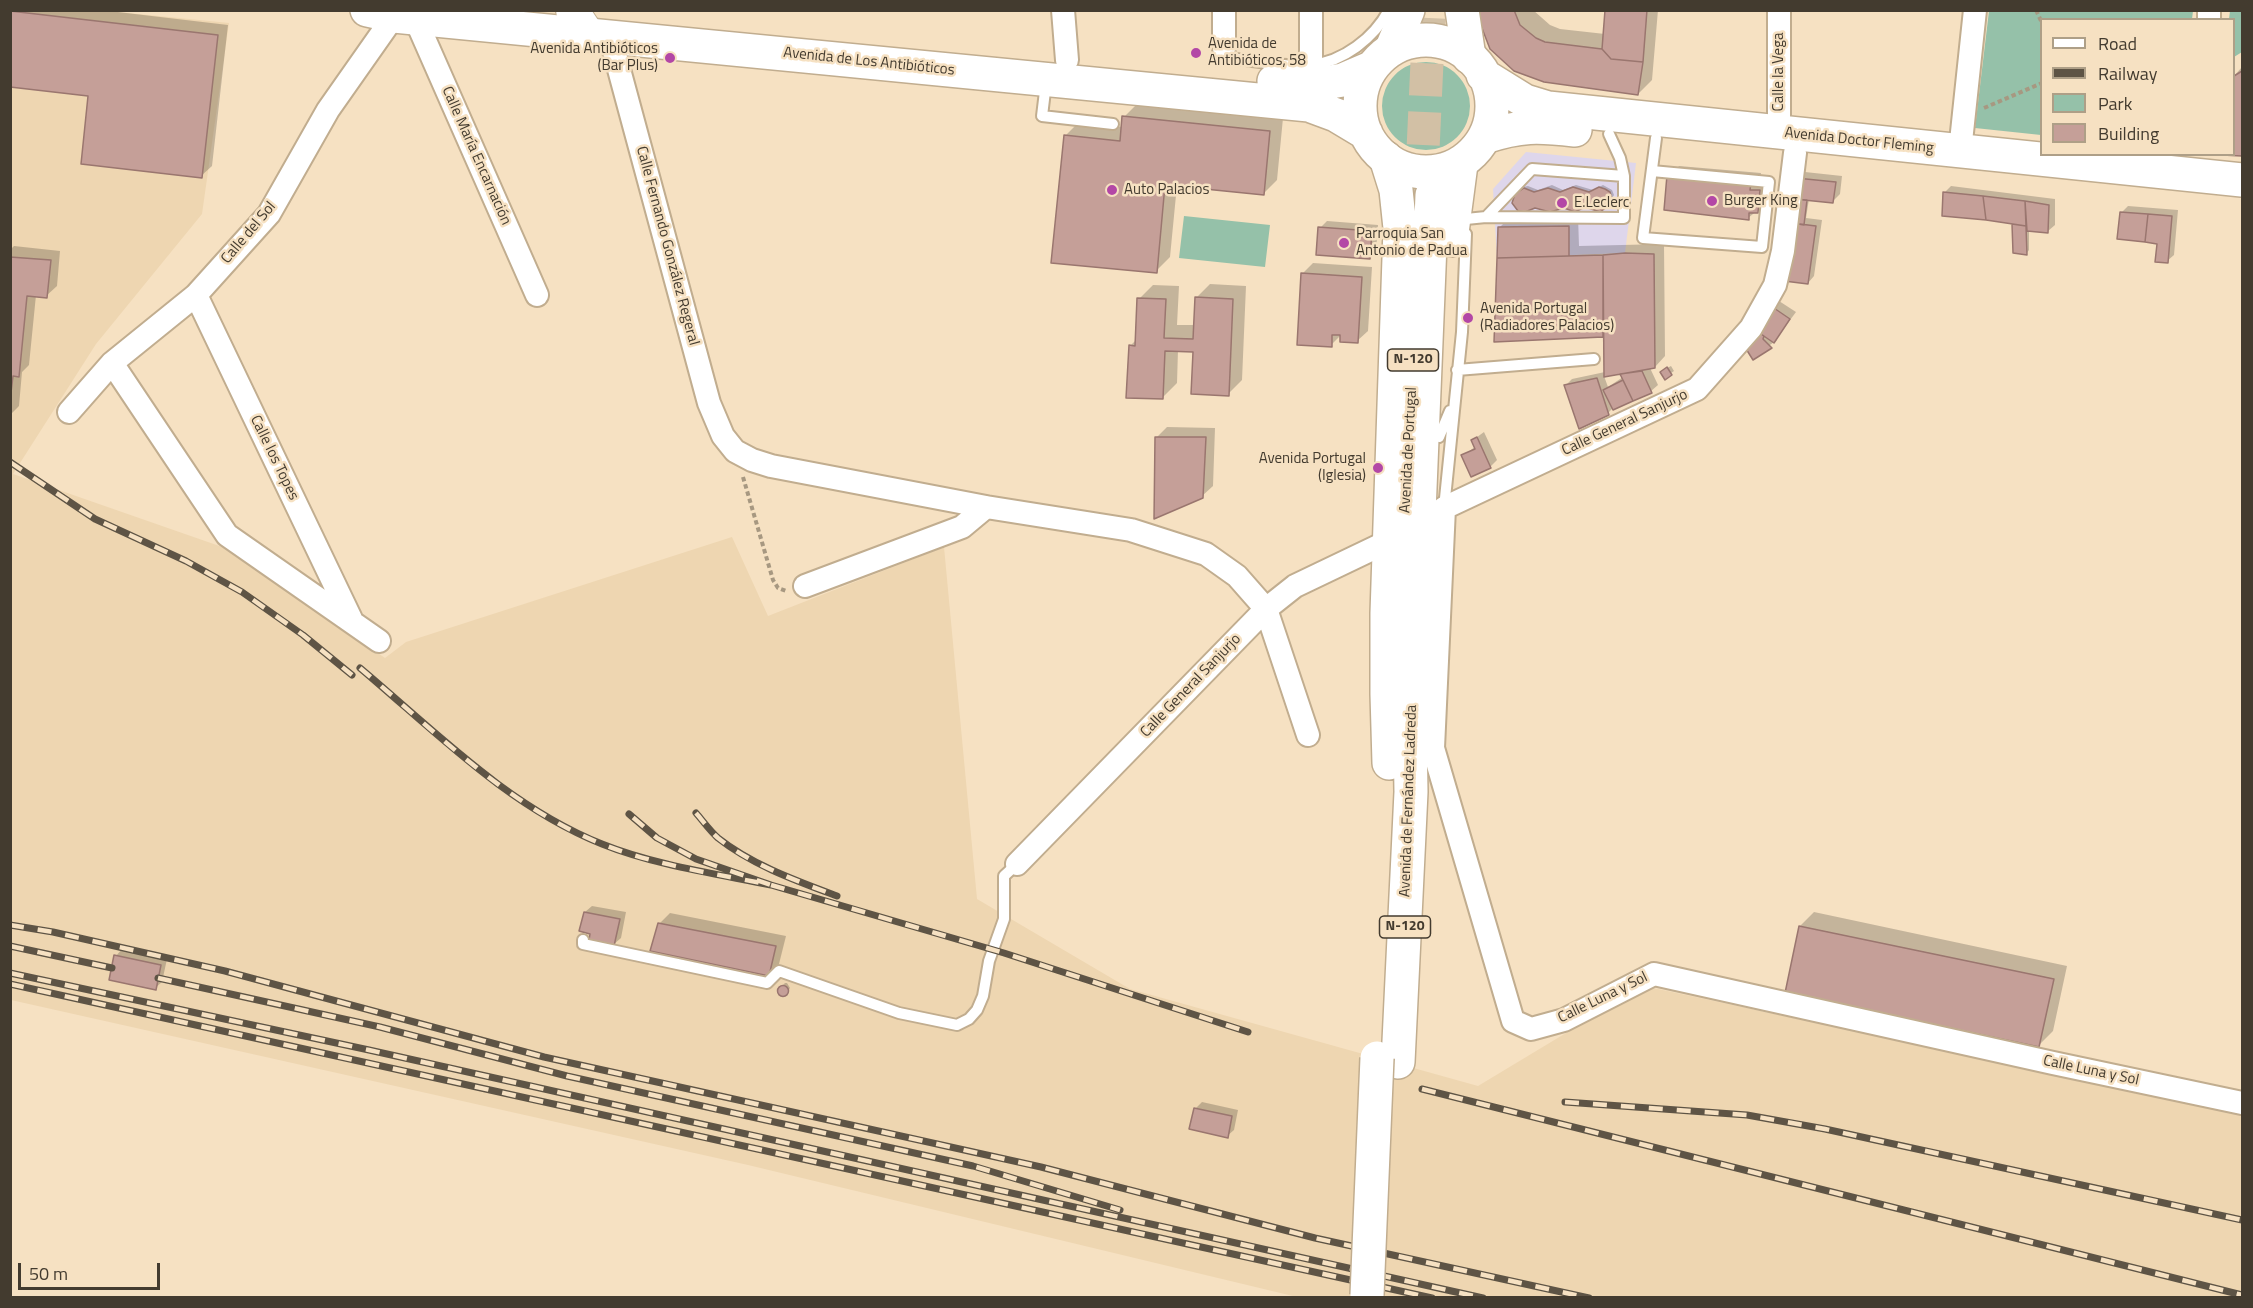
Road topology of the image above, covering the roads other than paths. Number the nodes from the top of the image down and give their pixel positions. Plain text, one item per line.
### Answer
1 (1063, 10) edge
2 (1224, 10) edge
3 (1311, 10) edge
4 (1389, 10) edge
5 (1779, 10) edge
6 (1975, 10) edge
7 (1435, 13) edge
8 (392, 15) edge
9 (581, 21) edge
10 (1224, 48) joint
11 (1382, 58) junction
12 (1311, 65) junction
13 (1476, 66) junction
14 (1057, 70) junction
15 (1113, 124) dead end
16 (1366, 133) junction
17 (1609, 134) junction
18 (1656, 138) junction
19 (1787, 143) junction
20 (1960, 151) junction
21 (1473, 152) junction
22 (2040, 156) edge
23 (2045, 156) edge
24 (1386, 158) junction
25 (2197, 165) edge
26 (1652, 171) junction
27 (1624, 176) junction
28 (2242, 180) edge
29 (1427, 195) tunnel mouth
30 (2242, 199) edge
31 (1486, 217) junction
32 (1624, 218) junction
33 (1466, 219) junction
34 (1645, 219) junction
35 (195, 295) junction
36 (537, 295) dead end
37 (1594, 358) dead end
38 (112, 363) junction
39 (1457, 370) junction
40 (1454, 402) junction
41 (69, 412) dead end
42 (1439, 437) junction
43 (986, 507) junction
44 (1415, 524) junction
45 (805, 586) road end
46 (1266, 609) junction
47 (352, 621) junction
48 (379, 641) dead end
49 (1308, 735) dead end
50 (1401, 795) junction
51 (1017, 864) joint
52 (583, 940) dead end
53 (2242, 1103) edge
54 (1374, 1297) edge

1 - 14 street
2 - 10 street
3 - 12 street
4 - 12 lane
5 - 19 street, Calle la Vega
6 - 20 street
7 - 11 main road
7 - 13 main road
8 - 9 main road, Avenida de Los Antibióticos
8 - 35 street, Calle del Sol
8 - 36 street, Calle María Encarnación
9 - 14 main road, Avenida de Los Antibióticos
9 - 14 main road, Avenida de Los Antibióticos
9 - 43 street, Calle Fernando González Regeral
10 - 12 lane
11 - 13 main road
11 - 14 main road, Avenida de Los Antibióticos
11 - 16 main road
13 - 19 main road, Avenida Doctor Fleming
13 - 21 main road
14 - 15 lane
14 - 16 main road, Avenida de Los Antibióticos
16 - 24 main road
17 - 18 main road, Avenida Doctor Fleming
17 - 21 main road, Avenida Doctor Fleming
17 - 27 lane
18 - 19 main road, Avenida Doctor Fleming
18 - 26 lane
19 - 20 main road, Avenida Doctor Fleming
19 - 30 main road, Avenida Doctor Fleming
19 - 44 street, Calle General Sanjurjo
20 - 22 main road, Avenida Doctor Fleming
21 - 24 main road
21 - 33 lane
21 - 42 main road
23 - 25 main road, Avenida Doctor Fleming
24 - 44 main road
25 - 28 main road, Avenida Doctor Fleming
26 - 34 lane
26 - 34 lane
27 - 31 lane
27 - 32 lane
29 - 44 main road, Avenida de Portugal / N-120
31 - 32 lane
31 - 33 lane
32 - 34 lane
33 - 39 lane
35 - 38 street, Calle del Sol
35 - 47 street, Calle los Topes
37 - 39 lane
38 - 41 street, Calle del Sol
38 - 47 street
39 - 40 lane
40 - 42 lane
40 - 44 lane
42 - 50 main road
43 - 45 street
43 - 46 street
44 - 46 street, Calle General Sanjurjo
44 - 50 main road, Avenida de Fernández Ladreda / N-120
44 - 53 street, Calle Luna y Sol
46 - 49 street
46 - 51 street, Calle General Sanjurjo
47 - 48 street
50 - 54 main road, Avenida de Fernández Ladreda / N-120
51 - 52 lane

